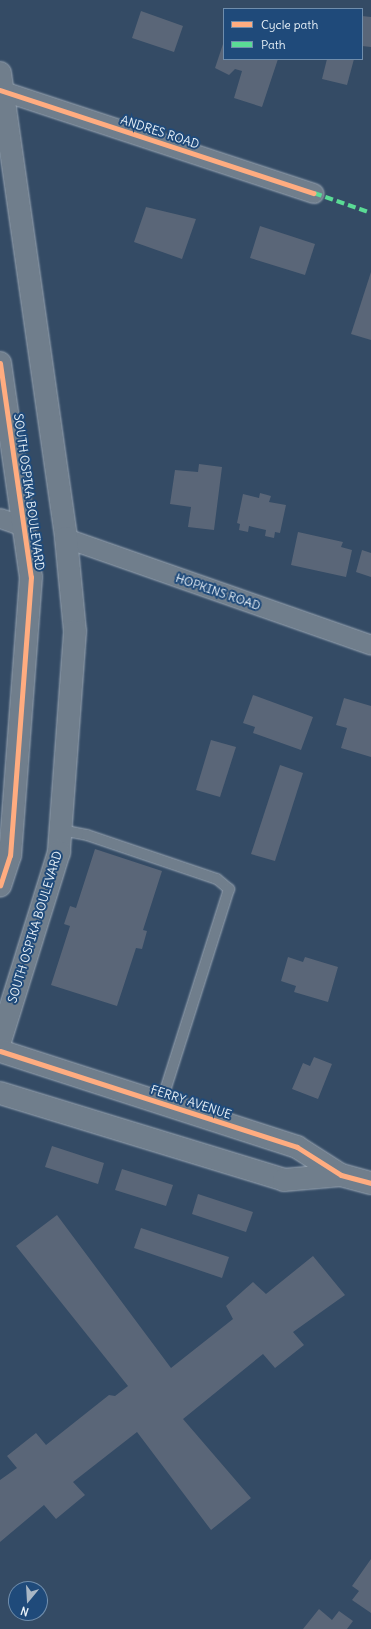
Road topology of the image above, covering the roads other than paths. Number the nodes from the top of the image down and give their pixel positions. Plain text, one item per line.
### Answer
1 (1, 85) edge
2 (314, 193) dead end
3 (0, 363) edge
4 (0, 518) edge
5 (23, 526) junction
6 (66, 538) junction
7 (371, 645) edge
8 (61, 830) junction
9 (0, 885) edge
10 (0, 1041) edge
11 (0, 1051) edge
12 (0, 1093) edge
13 (161, 1103) junction
14 (341, 1175) junction
15 (371, 1183) edge

1 - 2 street, ANDRES ROAD
1 - 6 main road, SOUTH OSPIKA BOULEVARD
3 - 5 main road, SOUTH OSPIKA BOULEVARD
4 - 5 street
5 - 9 main road, SOUTH OSPIKA BOULEVARD
6 - 7 street, HOPKINS ROAD
6 - 8 main road, SOUTH OSPIKA BOULEVARD
8 - 10 main road, SOUTH OSPIKA BOULEVARD
8 - 13 lane
11 - 13 main road, FERRY AVENUE
12 - 14 main road, FERRY AVENUE
13 - 14 main road, FERRY AVENUE
14 - 15 main road, FERRY AVENUE

